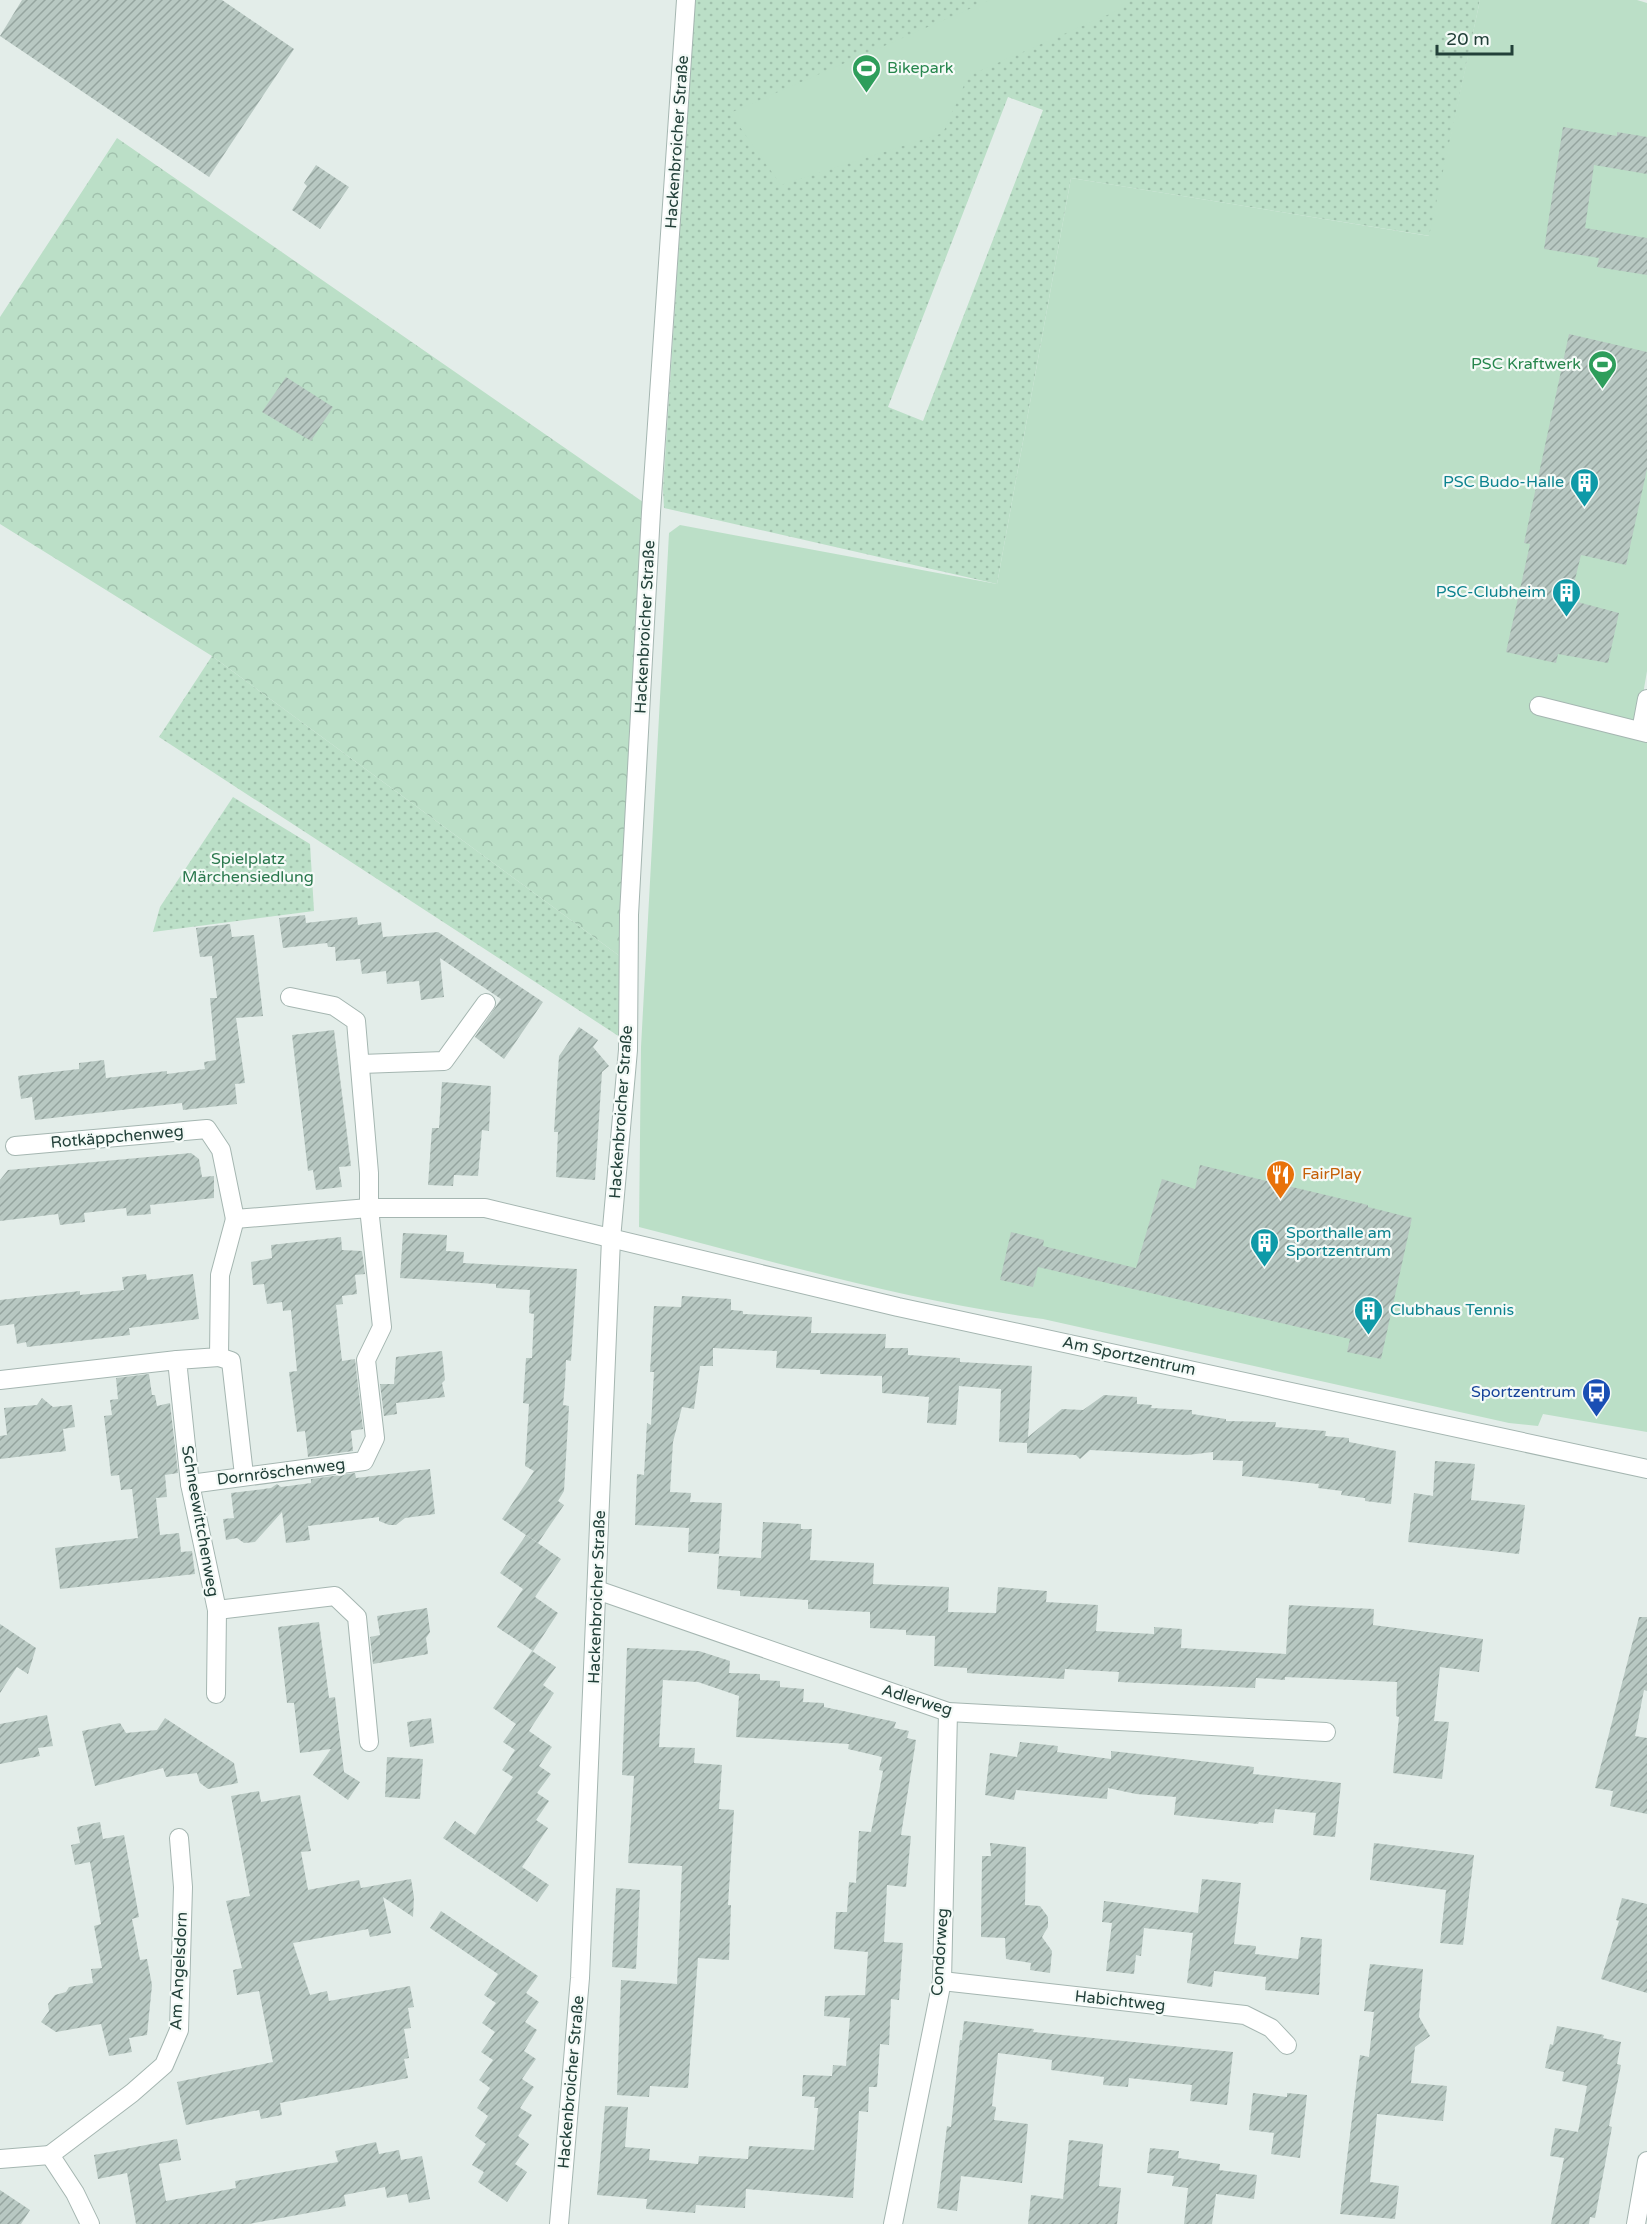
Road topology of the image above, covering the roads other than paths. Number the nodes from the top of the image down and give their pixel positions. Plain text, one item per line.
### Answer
1 (686, 0) edge
2 (1647, 699) edge
3 (1539, 706) dead end
4 (1644, 732) edge
5 (290, 997) dead end
6 (486, 1003) dead end
7 (361, 1064) junction
8 (15, 1146) dead end
9 (369, 1208) junction
10 (235, 1219) junction
11 (611, 1239) junction
12 (219, 1357) junction
13 (177, 1360) junction
14 (0, 1380) edge
15 (1647, 1469) edge
16 (244, 1475) junction
17 (190, 1484) junction
18 (597, 1590) junction
19 (217, 1610) junction
20 (216, 1694) dead end
21 (948, 1712) junction
22 (1326, 1732) dead end
23 (369, 1742) dead end
24 (179, 1838) dead end
25 (942, 1981) junction
26 (1287, 2045) dead end
27 (50, 2155) junction
28 (0, 2159) edge
29 (1647, 2161) edge
30 (90, 2224) edge
31 (559, 2224) edge
32 (893, 2224) edge
33 (1636, 2224) edge

1 - 11 street, Hackenbroicher Straße
2 - 4 street
3 - 4 street
5 - 7 street
6 - 7 street
7 - 9 street
8 - 10 street, Rotkäppchenweg
9 - 10 street
9 - 11 street
9 - 16 street, Dornröschenweg
10 - 12 street
11 - 15 street, Am Sportzentrum
11 - 18 street, Hackenbroicher Straße
12 - 13 street
12 - 16 street
13 - 14 street
13 - 17 street, Schneewittchenweg
16 - 17 street, Dornröschenweg
17 - 19 street, Schneewittchenweg
18 - 21 street, Adlerweg
18 - 31 street, Hackenbroicher Straße
19 - 20 street, Schneewittchenweg
19 - 23 street, Schneewittchenweg
21 - 22 street, Adlerweg
21 - 25 street, Condorweg
24 - 27 street, Am Angelsdorn
25 - 26 street, Habichtweg
25 - 32 street, Condorweg
27 - 28 street
27 - 30 street
29 - 33 street

